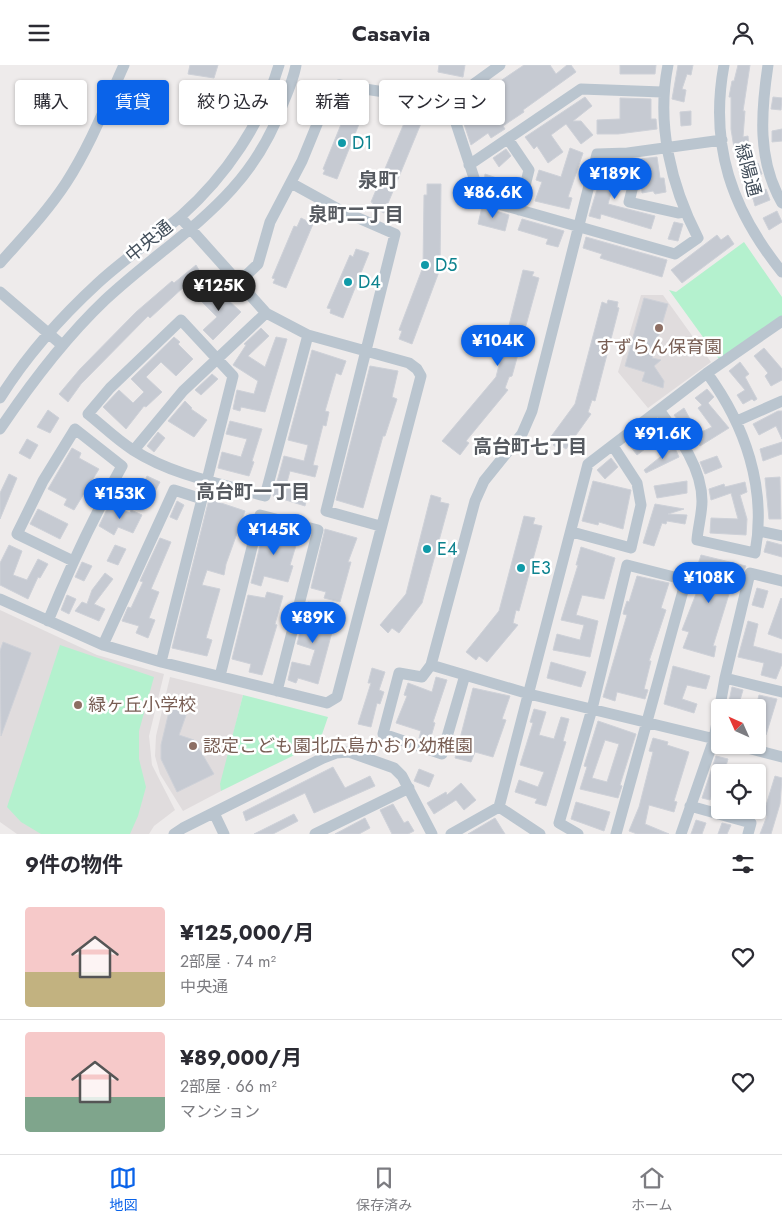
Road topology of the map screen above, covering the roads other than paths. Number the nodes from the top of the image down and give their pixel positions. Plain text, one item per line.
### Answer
1 (124, 65) edge
2 (279, 65) edge
3 (296, 65) edge
4 (500, 65) edge
5 (668, 65) edge
6 (724, 65) edge
7 (768, 65) edge
8 (482, 70) edge
9 (471, 80) edge
10 (379, 91) edge
11 (662, 91) junction
12 (456, 125) edge
13 (508, 139) junction
14 (722, 140) junction
15 (667, 148) junction
16 (628, 153) junction
17 (469, 165) junction
18 (291, 183) junction
19 (782, 203) edge
20 (520, 210) junction
21 (685, 212) junction
22 (180, 217) junction
23 (578, 227) junction
24 (191, 230) junction
25 (0, 263) edge
26 (782, 272) edge
27 (238, 283) junction
28 (0, 292) edge
29 (266, 313) junction
30 (782, 321) edge
31 (48, 333) junction
32 (308, 335) junction
33 (62, 345) junction
34 (364, 351) junction
35 (217, 358) junction
36 (707, 373) junction
37 (0, 398) edge
38 (782, 401) edge
39 (659, 410) junction
40 (737, 421) junction
41 (0, 429) edge
42 (612, 447) junction
43 (134, 451) junction
44 (207, 480) junction
45 (380, 526) junction
46 (759, 531) junction
47 (572, 532) junction
48 (782, 536) edge
49 (73, 561) junction
50 (782, 581) edge
51 (0, 599) edge
52 (48, 621) junction
53 (103, 645) junction
54 (161, 662) junction
55 (431, 665) junction
56 (465, 675) junction
57 (220, 676) junction
58 (725, 678) junction
59 (277, 691) junction
60 (782, 692) edge
61 (529, 694) junction
62 (722, 699) edge
63 (592, 709) junction
64 (648, 724) junction
65 (711, 739) edge
66 (766, 753) edge
67 (711, 754) edge
68 (782, 757) edge
69 (409, 789) junction
70 (690, 806) junction
71 (499, 807) junction
72 (214, 813) junction
73 (174, 834) edge
74 (224, 834) edge
75 (315, 834) edge
76 (432, 834) edge
77 (451, 834) edge
78 (540, 834) edge
79 (578, 834) edge
80 (616, 834) edge
81 (681, 834) edge
82 (748, 834) edge

1 - 25 street
2 - 22 street, 中央通
3 - 24 street, 中央通
4 - 8 street
5 - 11 street
6 - 14 street, 緑陽通
7 - 19 street
8 - 9 street
10 - 18 street
11 - 13 street
11 - 15 street
12 - 17 street
13 - 17 street
13 - 20 street
14 - 15 street
14 - 26 street, 緑陽通
15 - 16 street
15 - 21 street
16 - 21 street
16 - 23 street
17 - 20 street
18 - 27 street
18 - 34 street
20 - 23 street
21 - 23 street
22 - 24 street
22 - 31 street, 中央通
23 - 55 street
24 - 27 street
24 - 33 street, 中央通
27 - 29 street
28 - 31 street
29 - 32 street
29 - 35 street
30 - 36 street
31 - 33 street
31 - 37 street, 中央通
32 - 34 street
32 - 44 street
33 - 41 street, 中央通
34 - 45 street
34 - 45 street
35 - 43 street
35 - 43 street
35 - 44 street
36 - 39 street
36 - 40 street
38 - 40 street
39 - 42 street
39 - 46 street
40 - 46 street
42 - 47 street
42 - 47 street
43 - 44 street
45 - 59 street
46 - 48 street
47 - 61 street
49 - 49 street
49 - 52 street
50 - 58 street
51 - 52 street
52 - 53 street
53 - 54 street
53 - 54 street
54 - 57 street
55 - 56 street
55 - 56 street
56 - 61 street
57 - 59 street
57 - 59 street
58 - 60 street
58 - 62 street
61 - 63 street
61 - 71 street
63 - 64 street
63 - 64 street
63 - 79 street
64 - 65 street
64 - 80 street
66 - 68 street
67 - 70 street
69 - 72 street
69 - 75 street
69 - 76 street
70 - 81 street
70 - 82 street
71 - 77 street
71 - 78 street
72 - 73 street
72 - 74 street

